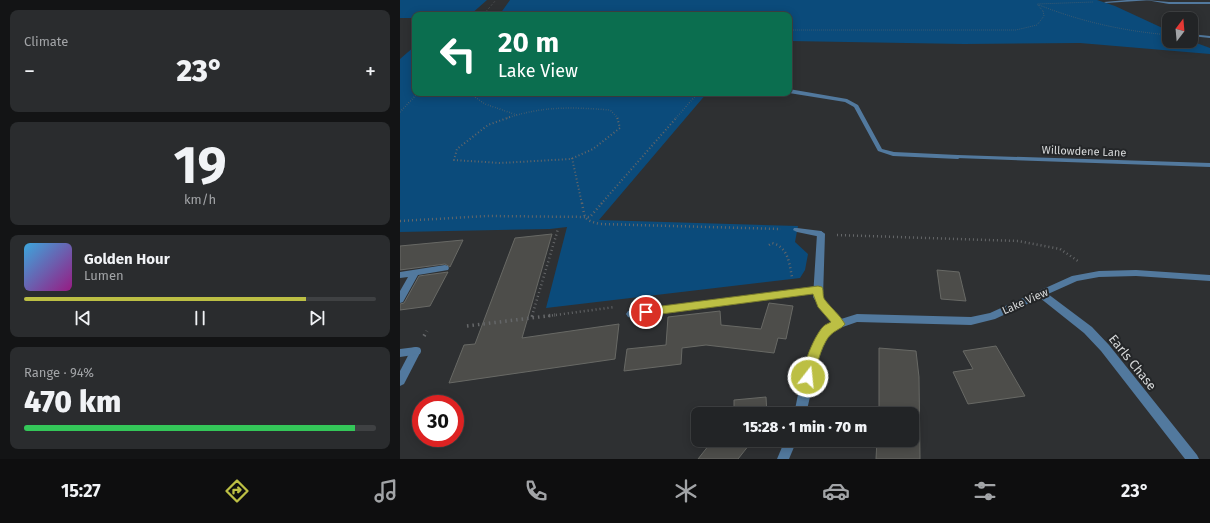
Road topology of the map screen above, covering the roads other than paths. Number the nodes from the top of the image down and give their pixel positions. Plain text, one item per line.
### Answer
1 (1149, 0) edge
2 (1106, 2) road end
3 (1210, 5) edge
4 (1198, 36) edge
5 (1210, 37) edge
6 (792, 92) edge
7 (1210, 165) edge
8 (797, 230) road end
9 (445, 268) dead end
10 (415, 272) junction
11 (400, 275) edge
12 (1210, 278) edge
13 (818, 290) junction
14 (1042, 294) junction
15 (400, 300) edge
16 (631, 314) dead end
17 (839, 324) junction
18 (400, 353) edge
19 (400, 381) edge
20 (802, 407) edge
21 (789, 447) edge
22 (783, 459) edge
23 (1193, 459) edge

1 - 2 street
1 - 3 street
4 - 5 street
6 - 7 street, Willowdene Lane
8 - 13 street
9 - 10 street
10 - 11 street
10 - 15 street
12 - 14 street, Lake View
13 - 16 street
13 - 17 street
14 - 17 street, Lake View
14 - 23 street, Earls Chase
17 - 20 street, Lake View
18 - 19 street
21 - 22 street

